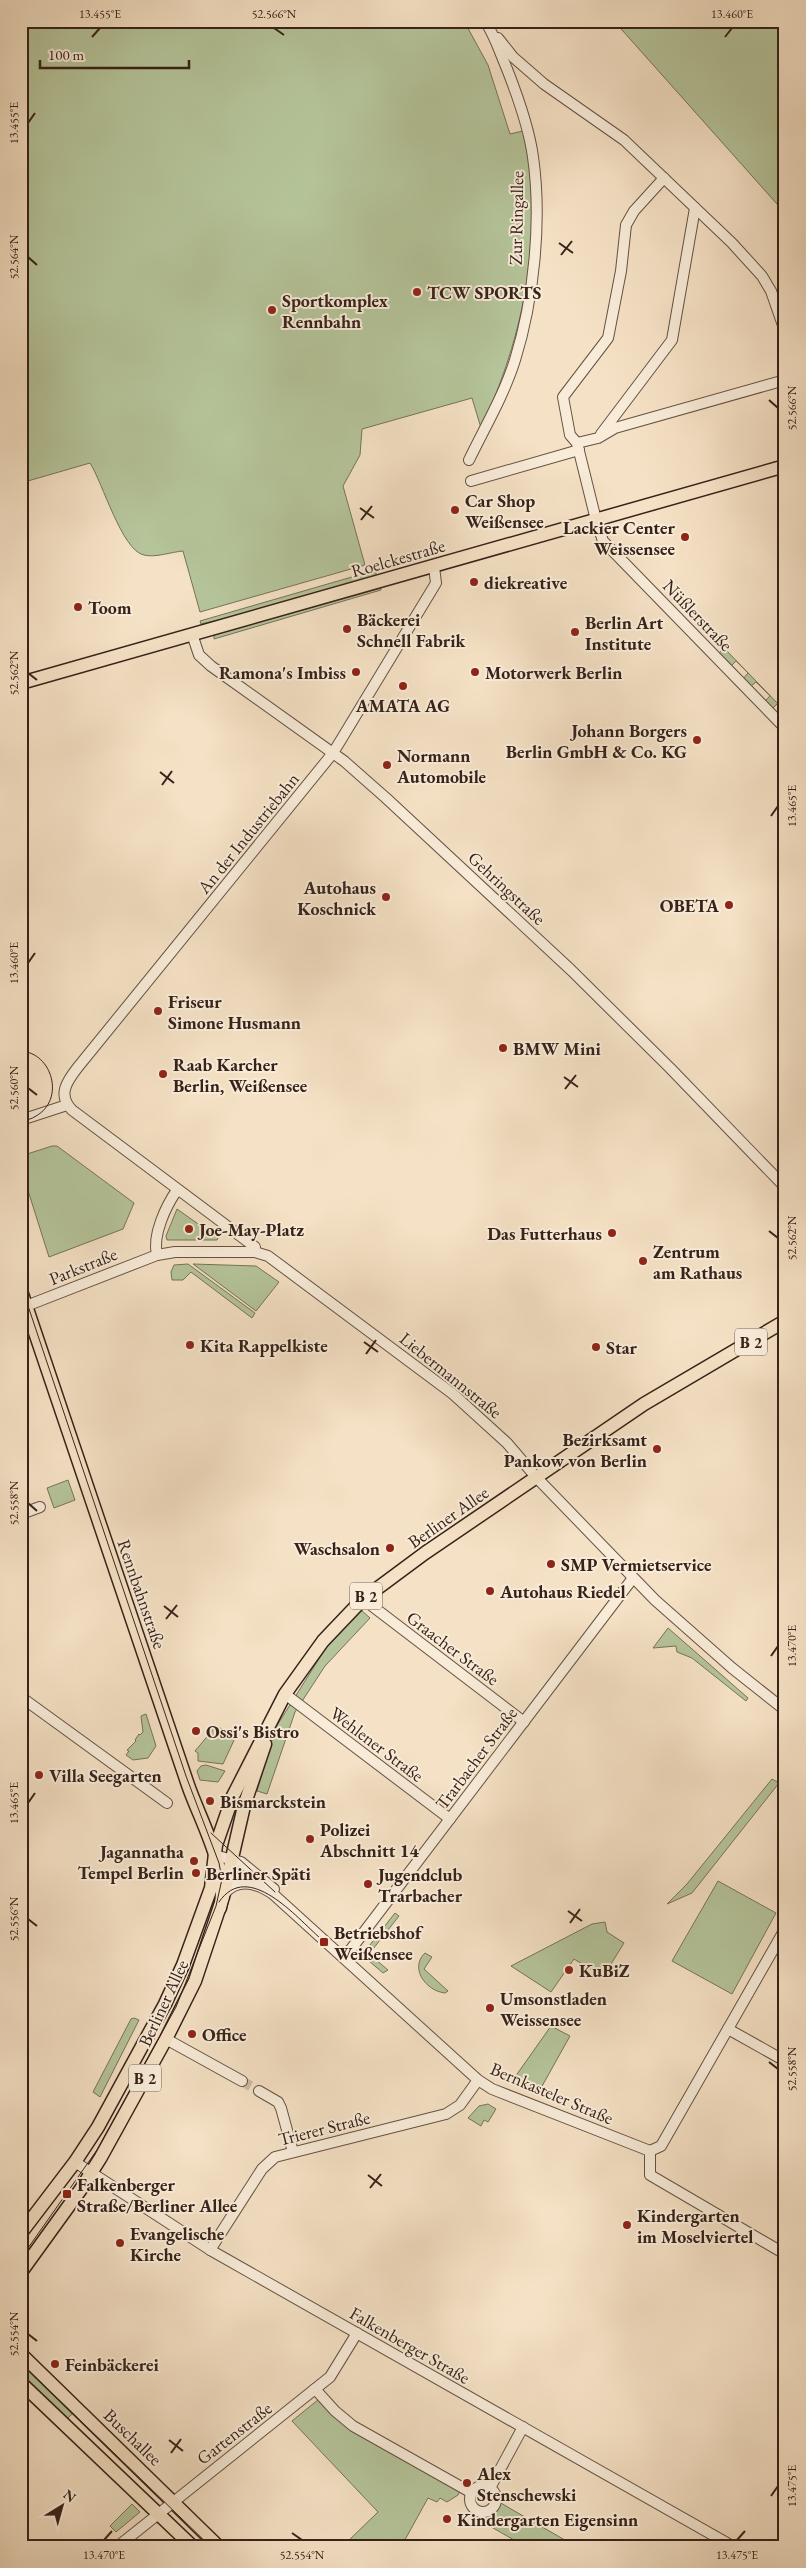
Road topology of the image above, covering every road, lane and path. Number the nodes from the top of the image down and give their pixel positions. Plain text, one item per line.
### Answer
1 (485, 21) edge
2 (492, 32) junction
3 (664, 178) junction
4 (695, 208) junction
5 (785, 331) edge
6 (785, 380) edge
7 (598, 438) junction
8 (578, 447) junction
9 (469, 460) dead end
10 (785, 466) edge
11 (471, 481) dead end
12 (596, 520) junction
13 (434, 566) junction
14 (192, 634) junction
15 (21, 683) edge
16 (785, 728) edge
17 (333, 753) junction
18 (67, 1105) junction
19 (21, 1120) edge
20 (785, 1187) edge
21 (177, 1190) junction
22 (255, 1252) junction
23 (157, 1254) junction
24 (21, 1291) edge
25 (24, 1308) edge
26 (785, 1321) edge
27 (536, 1477) junction
28 (40, 1507) dead end
29 (21, 1514) edge
30 (633, 1578) junction
31 (363, 1599) junction
32 (285, 1694) junction
33 (21, 1697) edge
34 (785, 1710) edge
35 (272, 1719) junction
36 (524, 1722) junction
37 (167, 1803) dead end
38 (450, 1819) junction
39 (214, 1856) junction
40 (233, 1860) junction
41 (225, 1893) junction
42 (220, 1908) junction
43 (293, 1911) junction
44 (785, 1929) edge
45 (345, 1957) junction
46 (728, 2028) junction
47 (166, 2040) junction
48 (785, 2061) edge
49 (478, 2080) junction
50 (242, 2081) tunnel mouth
51 (259, 2091) tunnel mouth
52 (650, 2151) junction
53 (293, 2152) junction
54 (75, 2162) junction
55 (91, 2173) junction
56 (21, 2233) edge
57 (210, 2250) junction
58 (785, 2254) edge
59 (21, 2272) edge
60 (357, 2333) junction
61 (21, 2354) edge
62 (21, 2383) edge
63 (315, 2389) junction
64 (523, 2427) junction
65 (490, 2488) junction
66 (472, 2492) junction
67 (174, 2501) junction
68 (158, 2514) junction
69 (117, 2547) edge
70 (193, 2547) edge
71 (219, 2547) edge
72 (734, 2547) edge

1 - 2 street, Zur Ringallee
2 - 3 street, Zur Ringallee
2 - 9 street, Zur Ringallee
3 - 4 street, Zur Ringallee
3 - 8 street
4 - 5 street, Zur Ringallee
4 - 7 street
6 - 7 street
7 - 8 street
8 - 11 street
8 - 12 street
10 - 12 main road, Roelckestraße
12 - 13 main road, Roelckestraße
12 - 16 street, Nüßlerstraße
13 - 14 main road, Roelckestraße
13 - 17 street, An der Industriebahn
14 - 15 main road, Roelckestraße
14 - 17 street, Gehringstraße
17 - 18 street, An der Industriebahn
17 - 20 street, Gehringstraße
18 - 19 street
18 - 21 street, Liebermannstraße
21 - 22 street, Liebermannstraße
21 - 23 street
22 - 23 street, Parkstraße
22 - 27 street, Liebermannstraße
23 - 25 street, Parkstraße
24 - 25 main road, Rennbahnstraße
25 - 39 main road, Rennbahnstraße
26 - 27 main road, Berliner Allee / B 2
27 - 30 street, Liebermannstraße
27 - 31 main road, Berliner Allee / B 2
28 - 29 street
30 - 34 street, Liebermannstraße
30 - 36 street, Trarbacher Straße
31 - 32 main road, Berliner Allee / B 2
31 - 36 street, Graacher Straße
32 - 35 main road, Berliner Allee / B 2
32 - 38 street, Wehlener Straße
33 - 37 street
35 - 39 main road, Berliner Allee / B 2
35 - 40 main road, Berliner Allee / B 2
36 - 38 street, Trarbacher Straße
38 - 45 street, Trarbacher Straße
39 - 40 street, Bernkasteler Straße
39 - 42 main road, Rennbahnstraße
39 - 54 main road, Berliner Allee / B 2
40 - 41 main road, Berliner Allee / B 2
40 - 43 street, Bernkasteler Straße
41 - 42 main road, Berliner Allee / B 2
41 - 43 street, Bernkasteler Straße
42 - 47 main road, Berliner Allee / B 2
43 - 45 street, Bernkasteler Straße
44 - 46 street
45 - 49 street, Bernkasteler Straße
46 - 48 street
46 - 52 street
47 - 50 street
47 - 55 main road, Berliner Allee / B 2
49 - 52 street, Bernkasteler Straße
49 - 53 street, Trierer Straße
51 - 53 street
52 - 58 street
53 - 57 street, Trierer Straße
54 - 55 street, Falkenberger Straße
54 - 56 main road, Berliner Allee / B 2
55 - 57 street, Falkenberger Straße
55 - 59 main road, Berliner Allee / B 2
57 - 60 street, Falkenberger Straße
60 - 63 street, Gartenstraße
60 - 64 street, Falkenberger Straße
61 - 67 main road, Buschallee
62 - 68 main road
63 - 66 street
63 - 67 street, Gartenstraße
64 - 65 street
64 - 72 street, Falkenberger Straße
65 - 66 street
65 - 66 street
67 - 68 street, Gartenstraße
67 - 71 main road, Buschallee
68 - 69 street, Gartenstraße
68 - 70 main road

